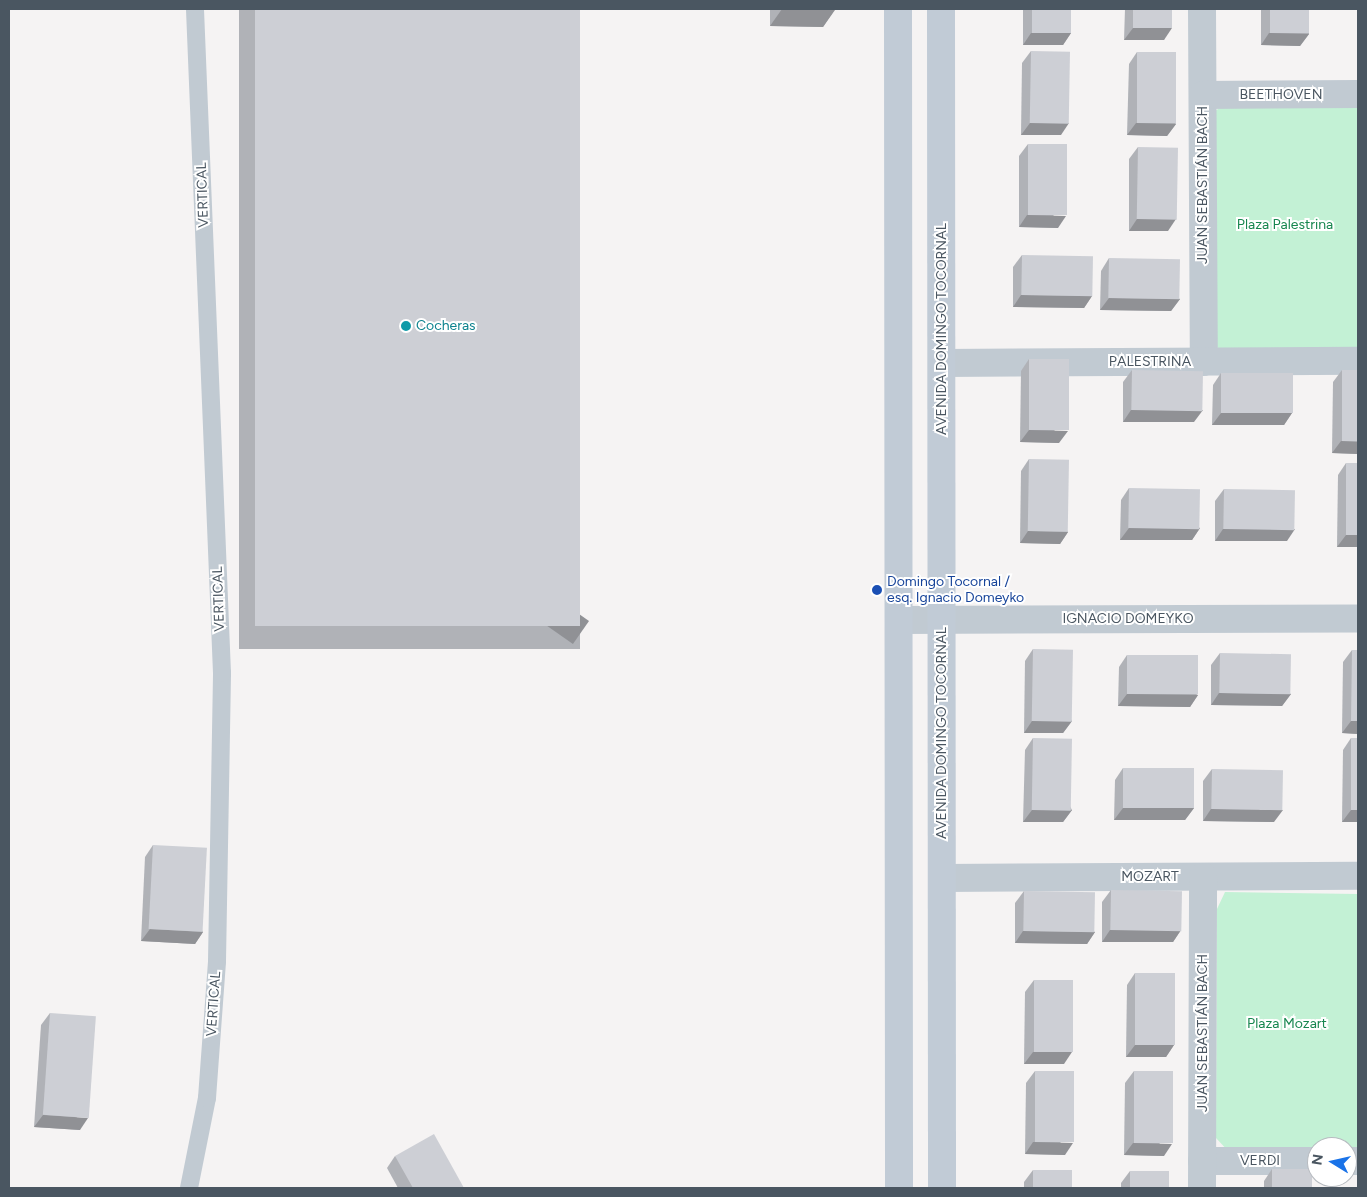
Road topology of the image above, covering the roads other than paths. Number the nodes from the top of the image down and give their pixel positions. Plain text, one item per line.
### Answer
1 (195, 9) edge
2 (898, 9) edge
3 (941, 9) edge
4 (1202, 9) edge
5 (1358, 94) edge
6 (1203, 95) junction
7 (1358, 361) edge
8 (942, 362) junction
9 (1204, 362) junction
10 (1358, 618) edge
11 (899, 620) junction
12 (942, 620) junction
13 (1358, 876) edge
14 (1203, 877) junction
15 (942, 878) junction
16 (1202, 1161) junction
17 (1307, 1161) edge
18 (189, 1188) edge
19 (899, 1188) edge
20 (942, 1188) edge
21 (1202, 1188) edge

1 - 18 lane, VERTICAL
2 - 11 main road
3 - 8 main road, AVENIDA DOMINGO TOCORNAL
4 - 6 street, JUAN SEBASTIÁN BACH
5 - 6 street, BEETHOVEN
6 - 9 street, JUAN SEBASTIÁN BACH
7 - 9 street, PALESTRINA
8 - 9 street, PALESTRINA
8 - 12 main road, AVENIDA DOMINGO TOCORNAL
10 - 12 street, IGNACIO DOMEYKO
11 - 12 street, IGNACIO DOMEYKO
11 - 19 main road
12 - 15 main road, AVENIDA DOMINGO TOCORNAL
13 - 14 street, MOZART
14 - 15 street, MOZART
14 - 16 street, JUAN SEBASTIÁN BACH
15 - 20 main road, AVENIDA DOMINGO TOCORNAL
16 - 17 street, VERDI
16 - 21 street, JUAN SEBASTIÁN BACH

